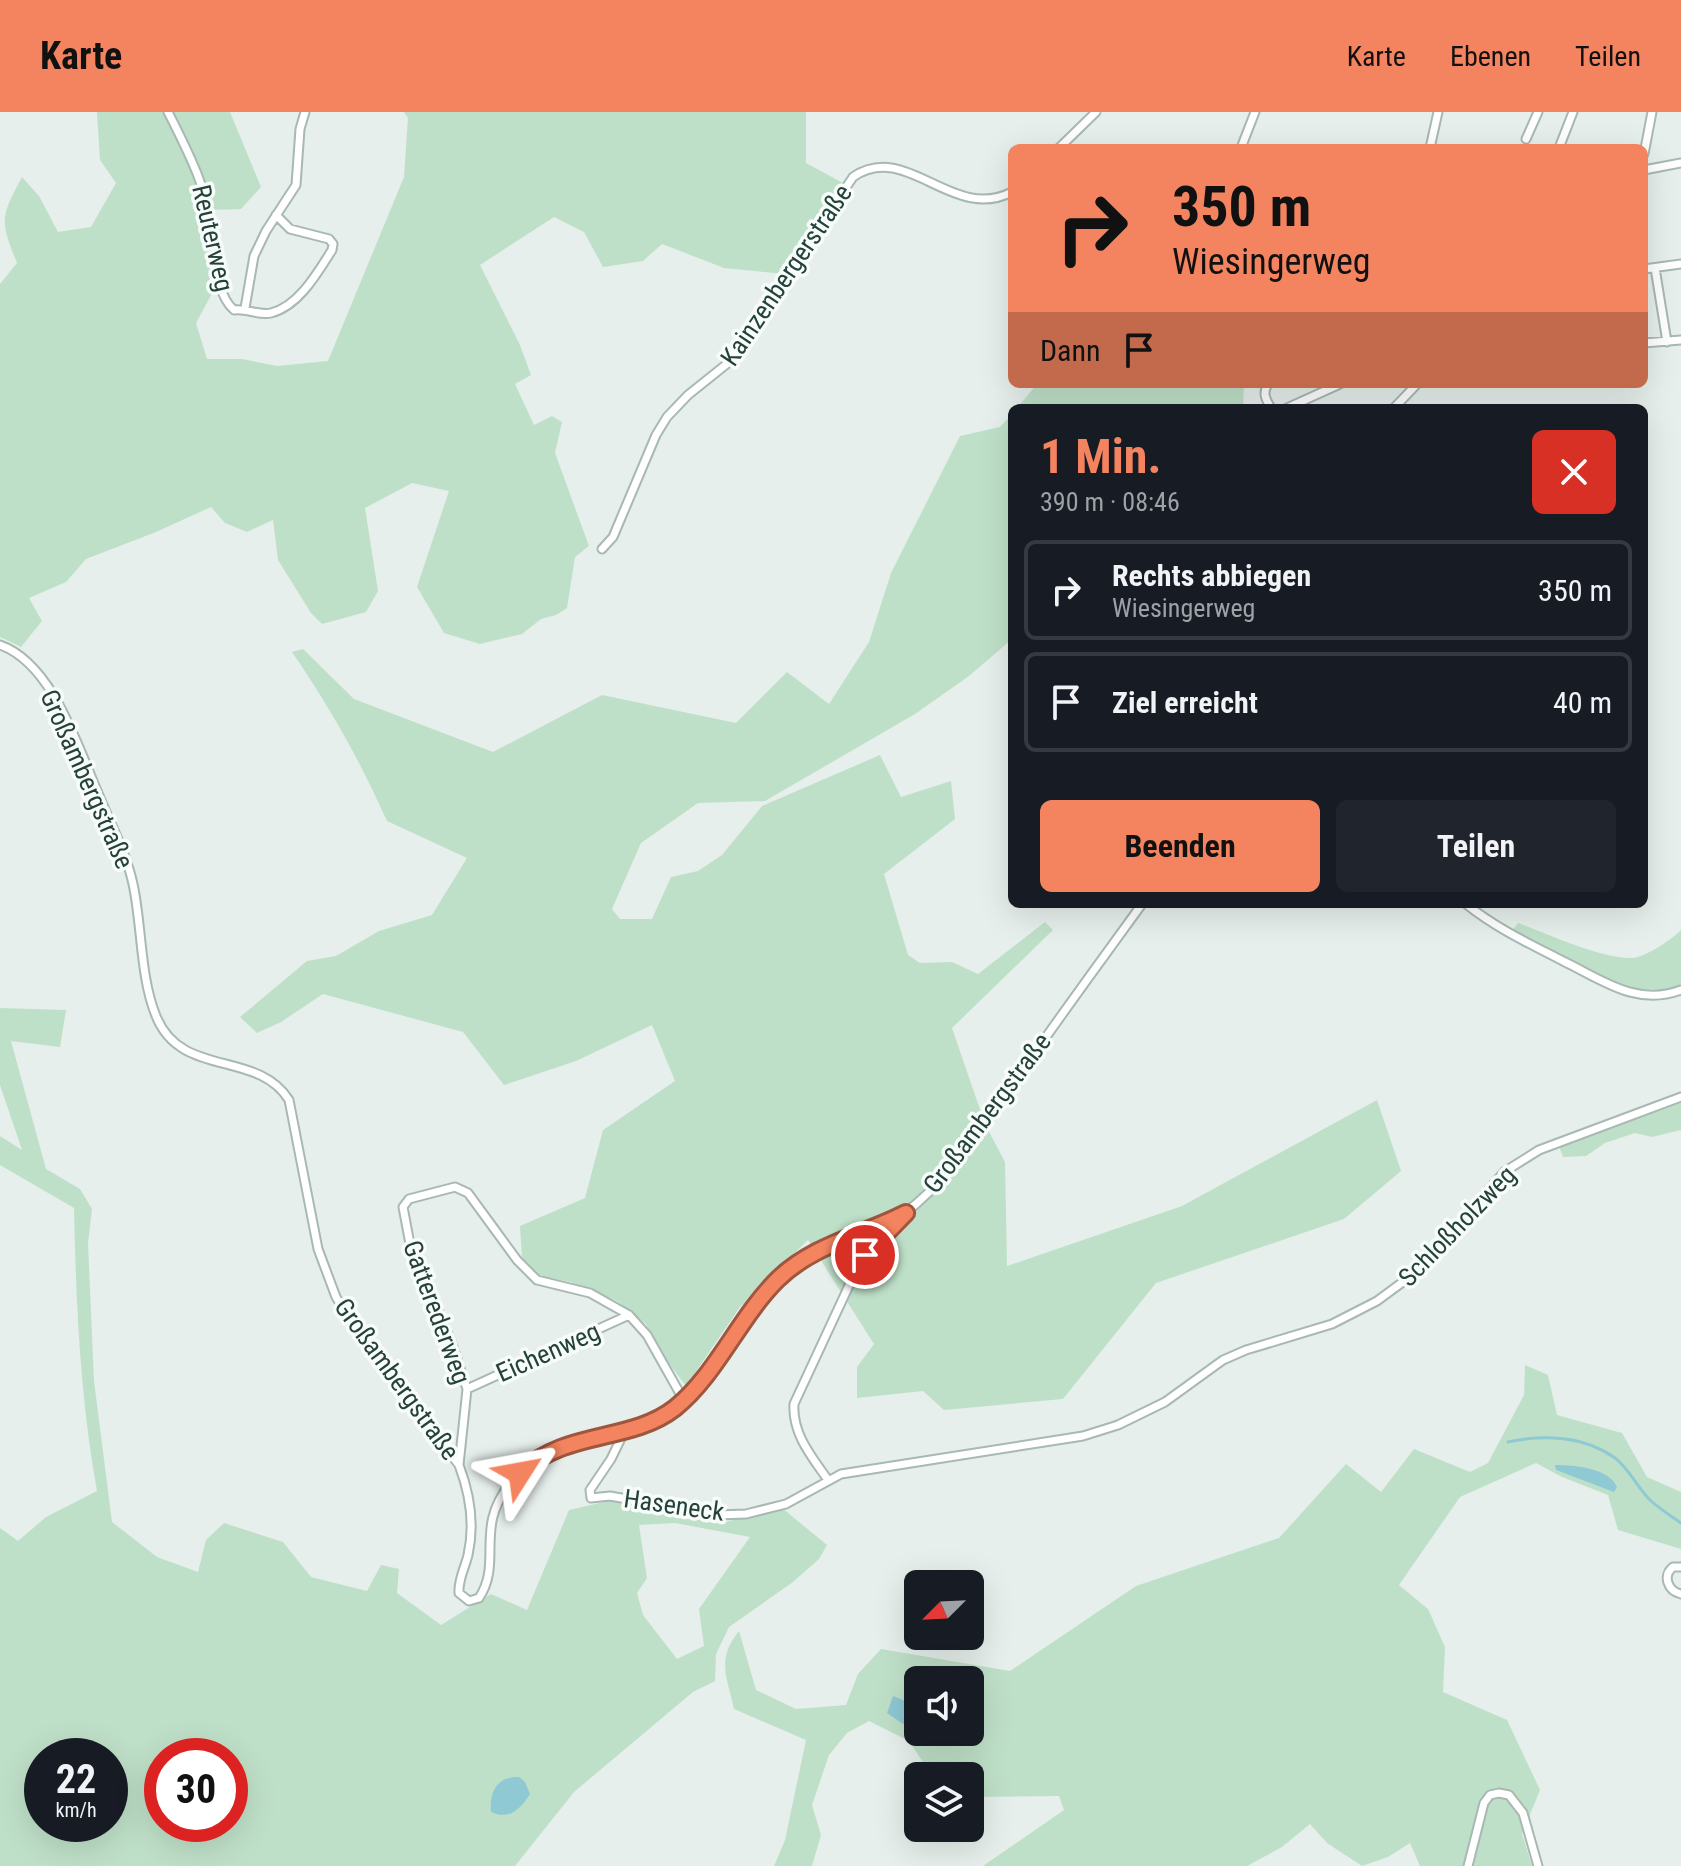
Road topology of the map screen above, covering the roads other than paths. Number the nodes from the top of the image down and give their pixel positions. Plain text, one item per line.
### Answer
1 (168, 112) edge
2 (305, 112) edge
3 (1096, 112) edge
4 (1255, 112) edge
5 (1438, 112) edge
6 (1538, 112) edge
7 (1573, 112) edge
8 (1652, 112) edge
9 (1526, 139) dead end
10 (1063, 144) edge
11 (1243, 144) edge
12 (1431, 144) edge
13 (1561, 144) edge
14 (1646, 144) edge
15 (1681, 163) edge
16 (1648, 169) edge
17 (1008, 194) edge
18 (276, 215) junction
19 (1681, 264) edge
20 (1655, 268) junction
21 (1648, 269) edge
22 (245, 308) junction
23 (1681, 340) edge
24 (1667, 342) junction
25 (1648, 343) edge
26 (1331, 388) edge
27 (1413, 388) edge
28 (1296, 404) edge
29 (1398, 404) edge
30 (602, 549) dead end
31 (0, 645) edge
32 (1139, 908) edge
33 (1472, 908) edge
34 (1681, 990) edge
35 (1681, 1097) edge
36 (906, 1213) junction
37 (629, 1315) junction
38 (467, 1389) junction
39 (683, 1399) junction
40 (625, 1430) junction
41 (459, 1465) junction
42 (828, 1480) junction
43 (1681, 1567) edge
44 (1681, 1594) edge
45 (1468, 1866) edge
46 (1538, 1866) edge

1 - 22 street, Reuterweg
2 - 18 street
3 - 10 street
4 - 11 street
5 - 12 street
6 - 9 street
7 - 13 street
8 - 14 street
15 - 16 street
17 - 30 street, Kainzenbergerstraße
18 - 22 street
18 - 22 street
19 - 20 street
20 - 21 street
20 - 24 street
23 - 24 street
24 - 25 street
26 - 28 street
27 - 29 street
31 - 41 street, Großambergstraße
32 - 36 street, Großambergstraße
33 - 34 street
35 - 42 street, Schloßholzweg
36 - 39 street, Großambergstraße
36 - 42 street
37 - 38 street, Eichenweg
37 - 38 street, Gatterederweg
37 - 39 street, Gatterederweg
38 - 41 street, Gatterederweg
39 - 40 street, Großambergstraße
40 - 41 street, Großambergstraße
40 - 42 street, Haseneck
43 - 44 street
45 - 46 street

